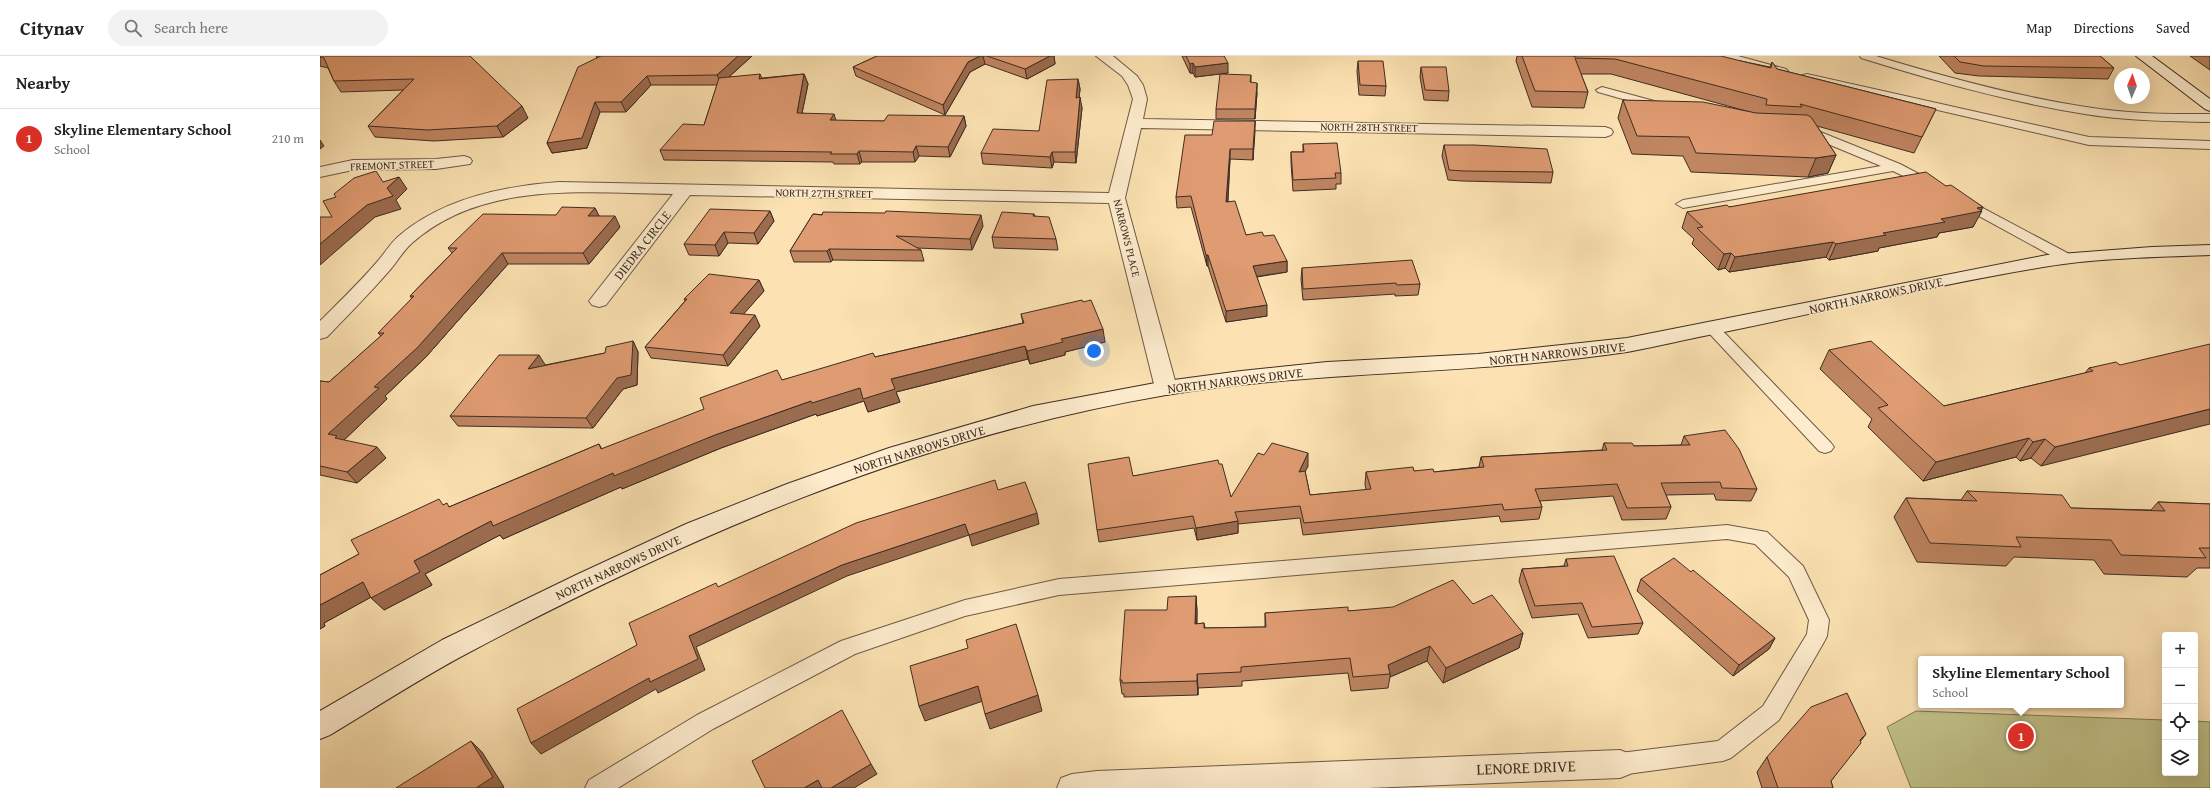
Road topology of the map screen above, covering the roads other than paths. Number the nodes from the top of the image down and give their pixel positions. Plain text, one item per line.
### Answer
1 (1103, 56) edge
2 (1726, 56) edge
3 (1865, 56) edge
4 (2143, 56) edge
5 (1602, 90) dead end
6 (2210, 106) edge
7 (1675, 109) edge
8 (2210, 118) edge
9 (1134, 123) junction
10 (1789, 127) edge
11 (1605, 132) dead end
12 (2210, 145) edge
13 (464, 161) dead end
14 (1896, 167) junction
15 (320, 172) edge
16 (685, 190) junction
17 (1116, 198) junction
18 (1683, 204) dead end
19 (2210, 250) edge
20 (2068, 259) junction
21 (598, 301) dead end
22 (1712, 328) junction
23 (320, 333) edge
24 (1166, 388) junction
25 (1825, 447) dead end
26 (320, 726) edge
27 (1620, 764) joint
28 (597, 788) edge
29 (1072, 788) edge

1 - 9 street, NARROWS PLACE
2 - 12 lane
3 - 8 lane
4 - 6 street
5 - 7 lane
9 - 11 street, NORTH 28TH STREET
9 - 17 street, NARROWS PLACE
10 - 14 lane
13 - 15 street, FREMONT STREET
14 - 18 lane
14 - 20 lane
16 - 17 street, NORTH 27TH STREET
16 - 21 street, DIEDRA CIRCLE
16 - 23 street, NORTH 27TH STREET
17 - 24 street, NARROWS PLACE
19 - 20 street, NORTH NARROWS DRIVE
20 - 22 street, NORTH NARROWS DRIVE
22 - 24 street, NORTH NARROWS DRIVE
22 - 25 lane
24 - 26 street, NORTH NARROWS DRIVE
27 - 28 lane
27 - 29 street, LENORE DRIVE

